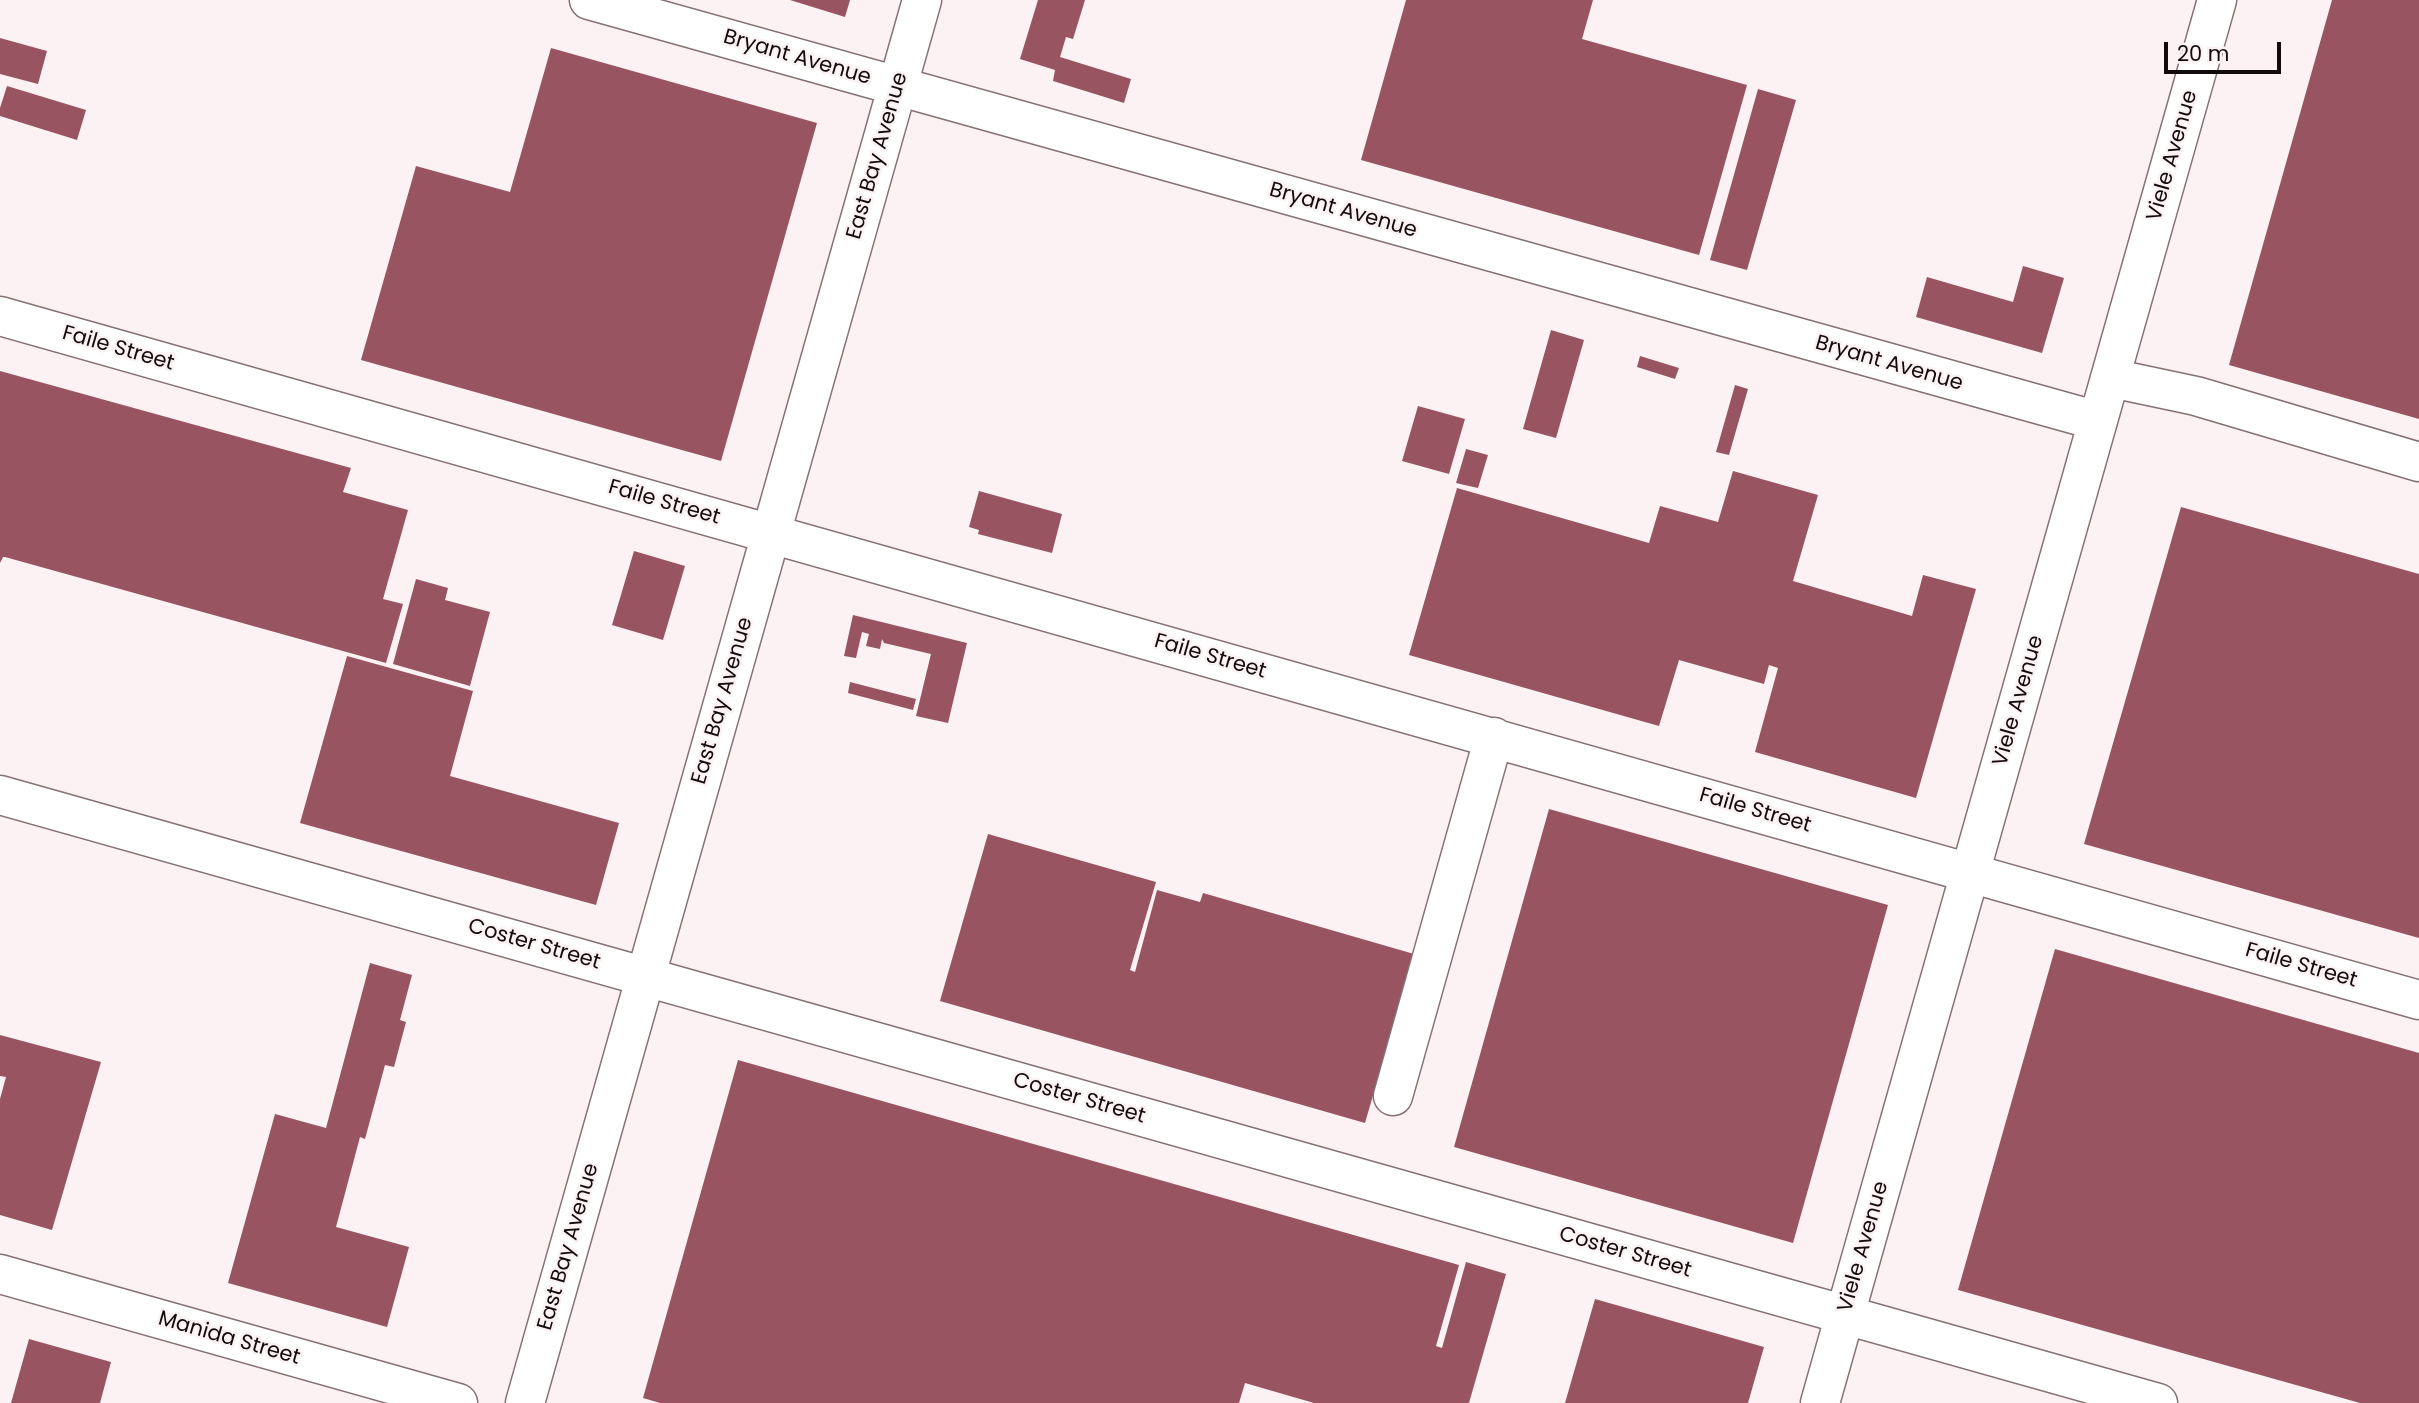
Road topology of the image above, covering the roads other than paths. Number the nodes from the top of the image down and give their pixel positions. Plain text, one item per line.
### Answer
1 (589, 0) edge
2 (922, 0) edge
3 (2217, 0) edge
4 (898, 87) junction
5 (0, 316) edge
6 (2110, 378) junction
7 (2098, 421) junction
8 (2419, 462) edge
9 (770, 532) junction
10 (1494, 737) junction
11 (0, 794) edge
12 (1970, 873) junction
13 (646, 975) junction
14 (2419, 1000) edge
15 (1394, 1096) dead end
16 (0, 1274) edge
17 (1844, 1316) junction
18 (458, 1403) edge
19 (526, 1403) edge
20 (1820, 1403) edge
21 (2158, 1403) edge

1 - 4 street, Bryant Avenue
2 - 4 street, East Bay Avenue
3 - 6 street, Viele Avenue
4 - 7 street, Bryant Avenue
4 - 9 street, East Bay Avenue
5 - 9 street, Faile Street
6 - 7 street, Viele Avenue
6 - 8 street
7 - 12 street, Viele Avenue
9 - 10 street, Faile Street
9 - 13 street, East Bay Avenue
10 - 12 street, Faile Street
10 - 15 street
11 - 13 street, Coster Street
12 - 14 street, Faile Street
12 - 17 street, Viele Avenue
13 - 17 street, Coster Street
13 - 19 street, East Bay Avenue
16 - 18 street, Manida Street
17 - 20 street, Viele Avenue
17 - 21 street, Coster Street

